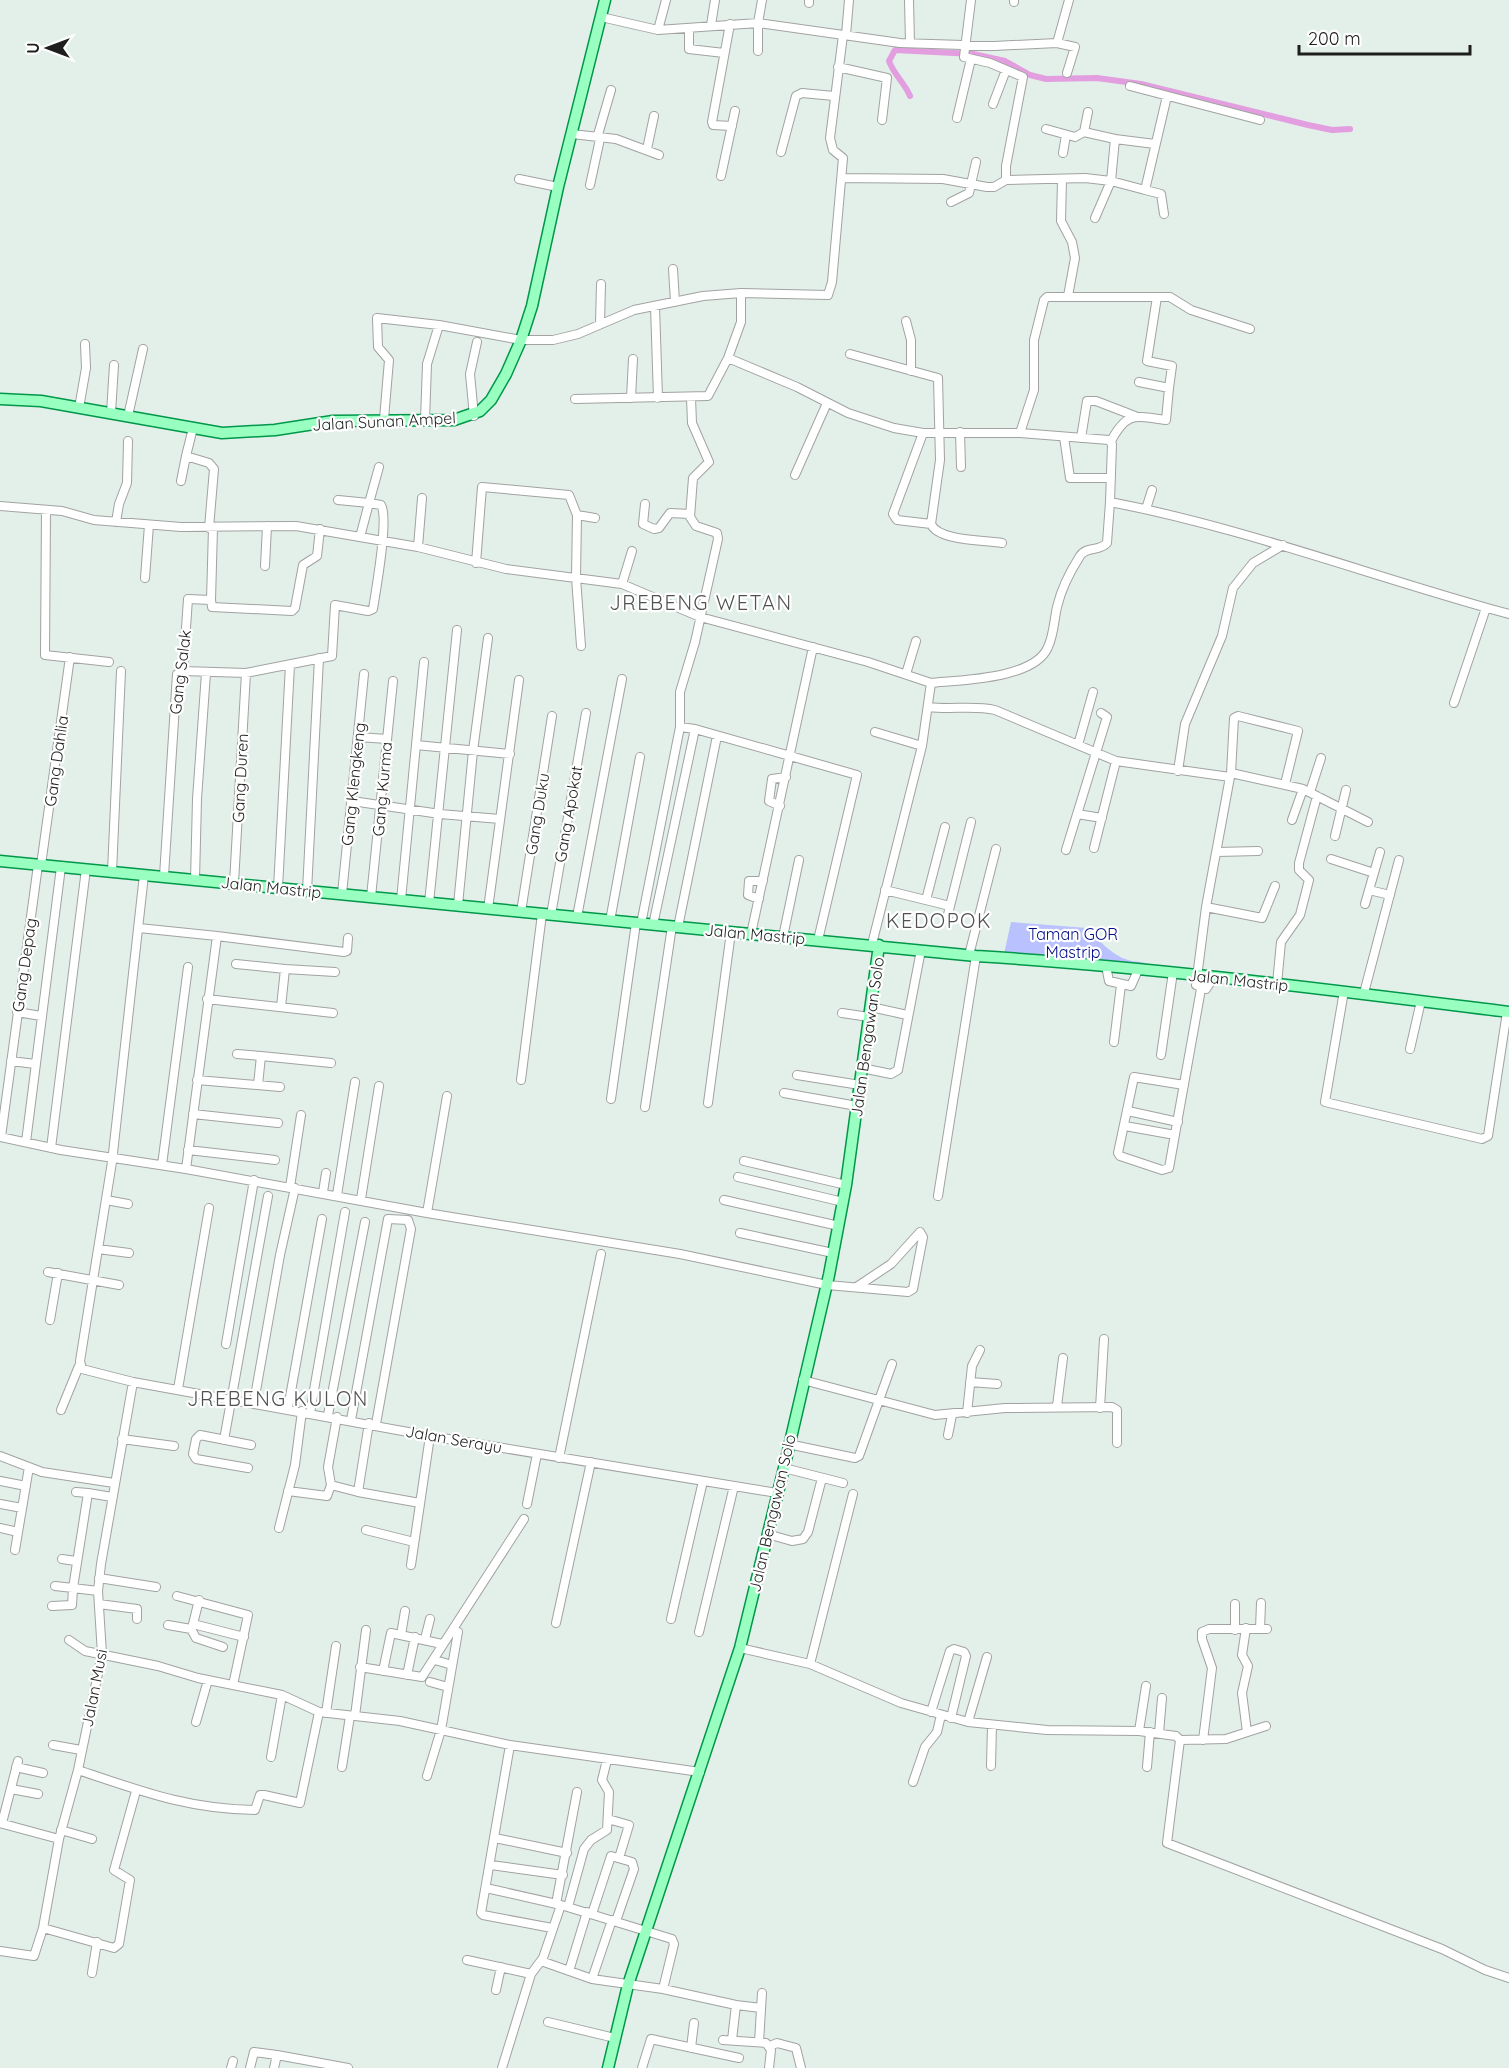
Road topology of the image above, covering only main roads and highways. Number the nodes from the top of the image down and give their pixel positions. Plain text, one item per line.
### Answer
1 (605, 0) edge
2 (0, 399) edge
3 (0, 861) edge
4 (875, 944) junction
5 (1508, 1012) edge
6 (608, 2068) edge

1 - 2 main road, Jalan Sunan Ampel
3 - 4 main road, Jalan Mastrip
4 - 5 main road, Jalan Mastrip
4 - 6 main road, Jalan Bengawan Solo

